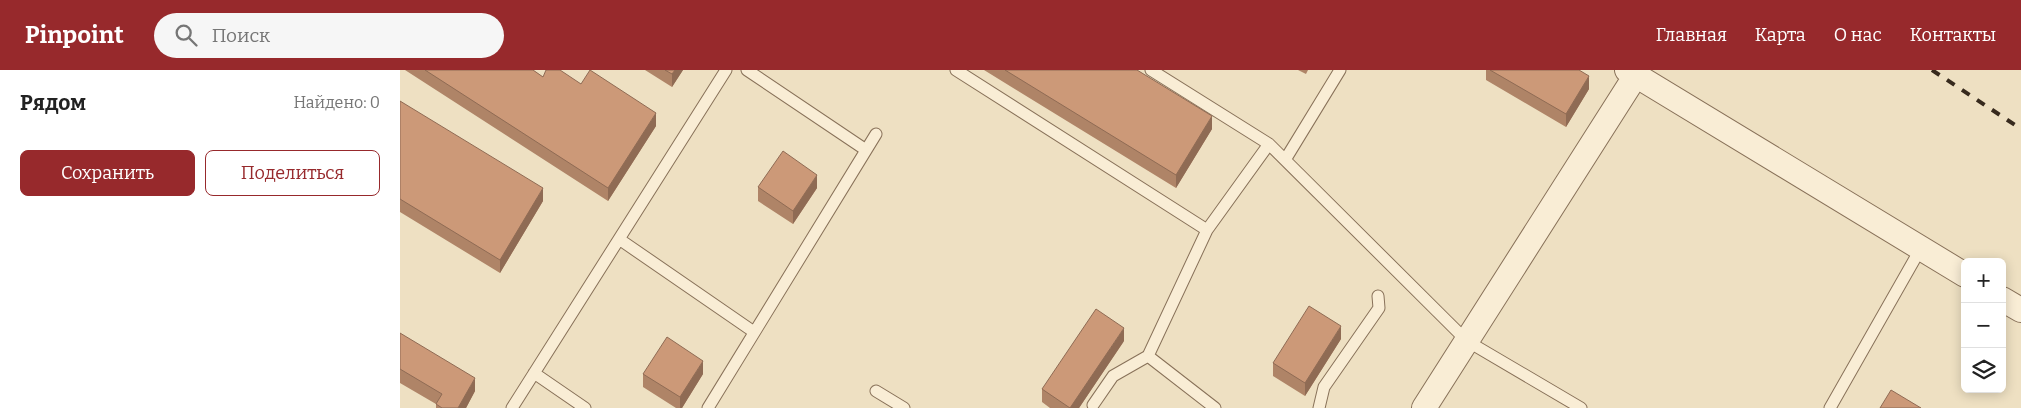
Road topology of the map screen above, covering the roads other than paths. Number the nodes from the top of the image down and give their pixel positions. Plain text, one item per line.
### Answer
1 (726, 70) edge
2 (747, 70) edge
3 (956, 70) edge
4 (1151, 70) edge
5 (1340, 70) edge
6 (1634, 72) edge
7 (876, 134) dead end
8 (1269, 144) junction
9 (866, 150) junction
10 (1285, 160) junction
11 (1207, 230) junction
12 (619, 239) junction
13 (1921, 248) junction
14 (1961, 273) edge
15 (1378, 296) dead end
16 (2006, 301) edge
17 (2021, 310) edge
18 (754, 332) junction
19 (1467, 341) junction
20 (1148, 356) junction
21 (534, 373) junction
22 (876, 391) dead end
23 (1093, 405) dead end
24 (512, 408) edge
25 (585, 408) edge
26 (708, 408) edge
27 (904, 408) edge
28 (1215, 408) edge
29 (1319, 408) edge
30 (1424, 408) edge
31 (1581, 408) edge
32 (1830, 408) edge

1 - 12 lane
2 - 9 lane
3 - 11 lane
4 - 8 lane
5 - 10 lane
6 - 13 street
6 - 19 street
7 - 9 lane
8 - 10 lane
8 - 11 lane
9 - 18 lane
10 - 19 lane
11 - 20 lane
12 - 18 lane
12 - 21 lane
13 - 14 street
13 - 32 lane
15 - 29 lane
16 - 17 street
18 - 26 lane
19 - 30 street
19 - 31 lane
20 - 23 lane
20 - 28 lane
21 - 24 lane
21 - 25 lane
22 - 27 lane

